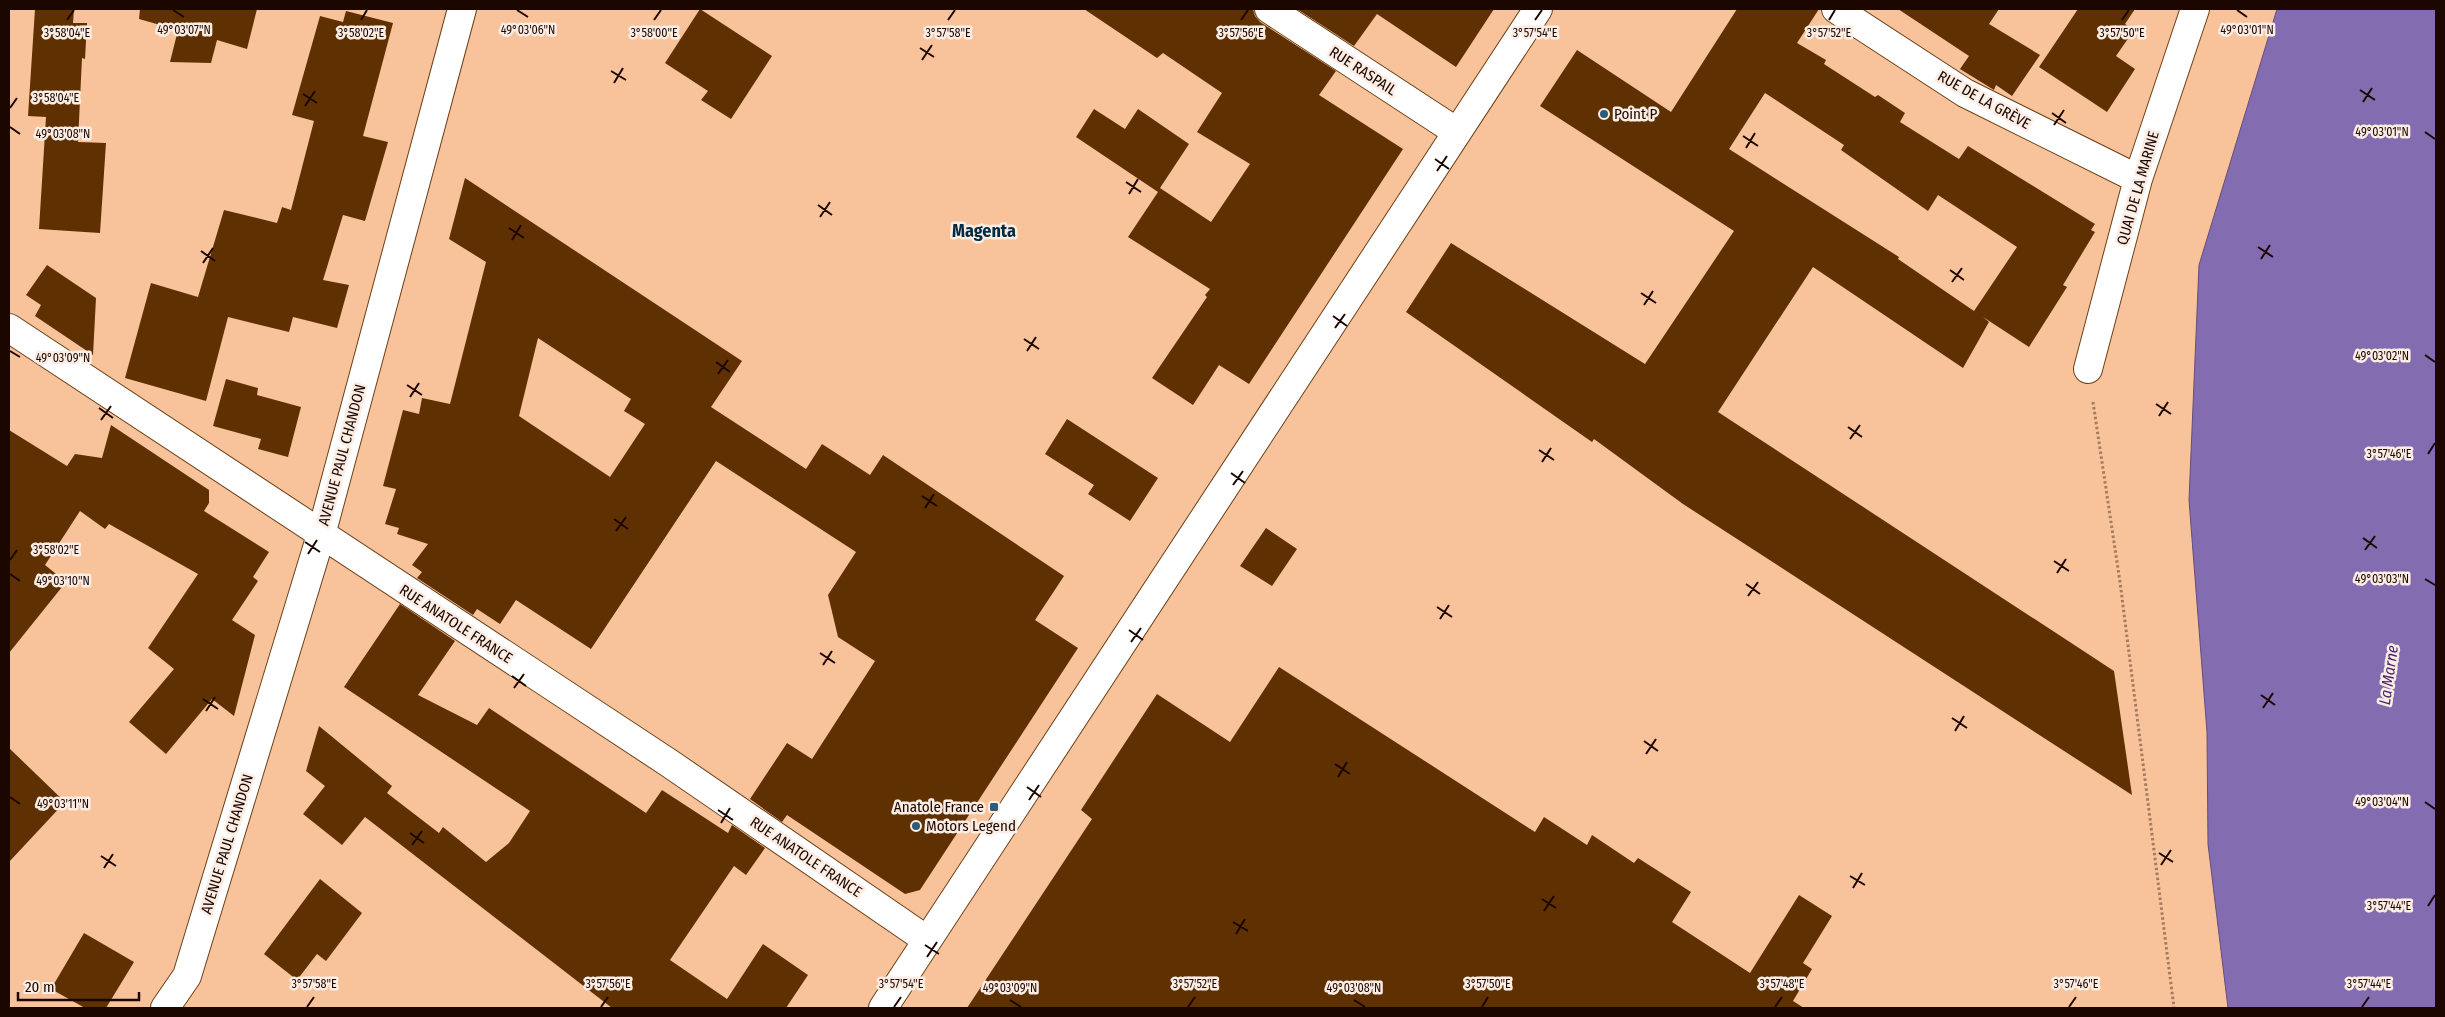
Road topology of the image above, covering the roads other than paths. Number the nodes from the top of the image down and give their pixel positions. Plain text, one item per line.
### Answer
1 (462, 9) edge
2 (1270, 9) edge
3 (1538, 9) edge
4 (1836, 9) edge
5 (2195, 9) edge
6 (1457, 132) junction
7 (2138, 179) junction
8 (9, 328) edge
9 (2088, 369) road end
10 (321, 535) junction
11 (927, 940) junction
12 (165, 1008) edge
13 (883, 1008) edge

1 - 10 street, AVENUE PAUL CHANDON
2 - 6 street, RUE RASPAIL
3 - 6 street
4 - 7 street, RUE DE LA GRÈVE
5 - 7 street, QUAI DE LA MARINE
6 - 11 street
7 - 9 street, QUAI DE LA MARINE
8 - 10 street, RUE ANATOLE FRANCE
10 - 11 street, RUE ANATOLE FRANCE
10 - 12 street, AVENUE PAUL CHANDON
11 - 13 street

